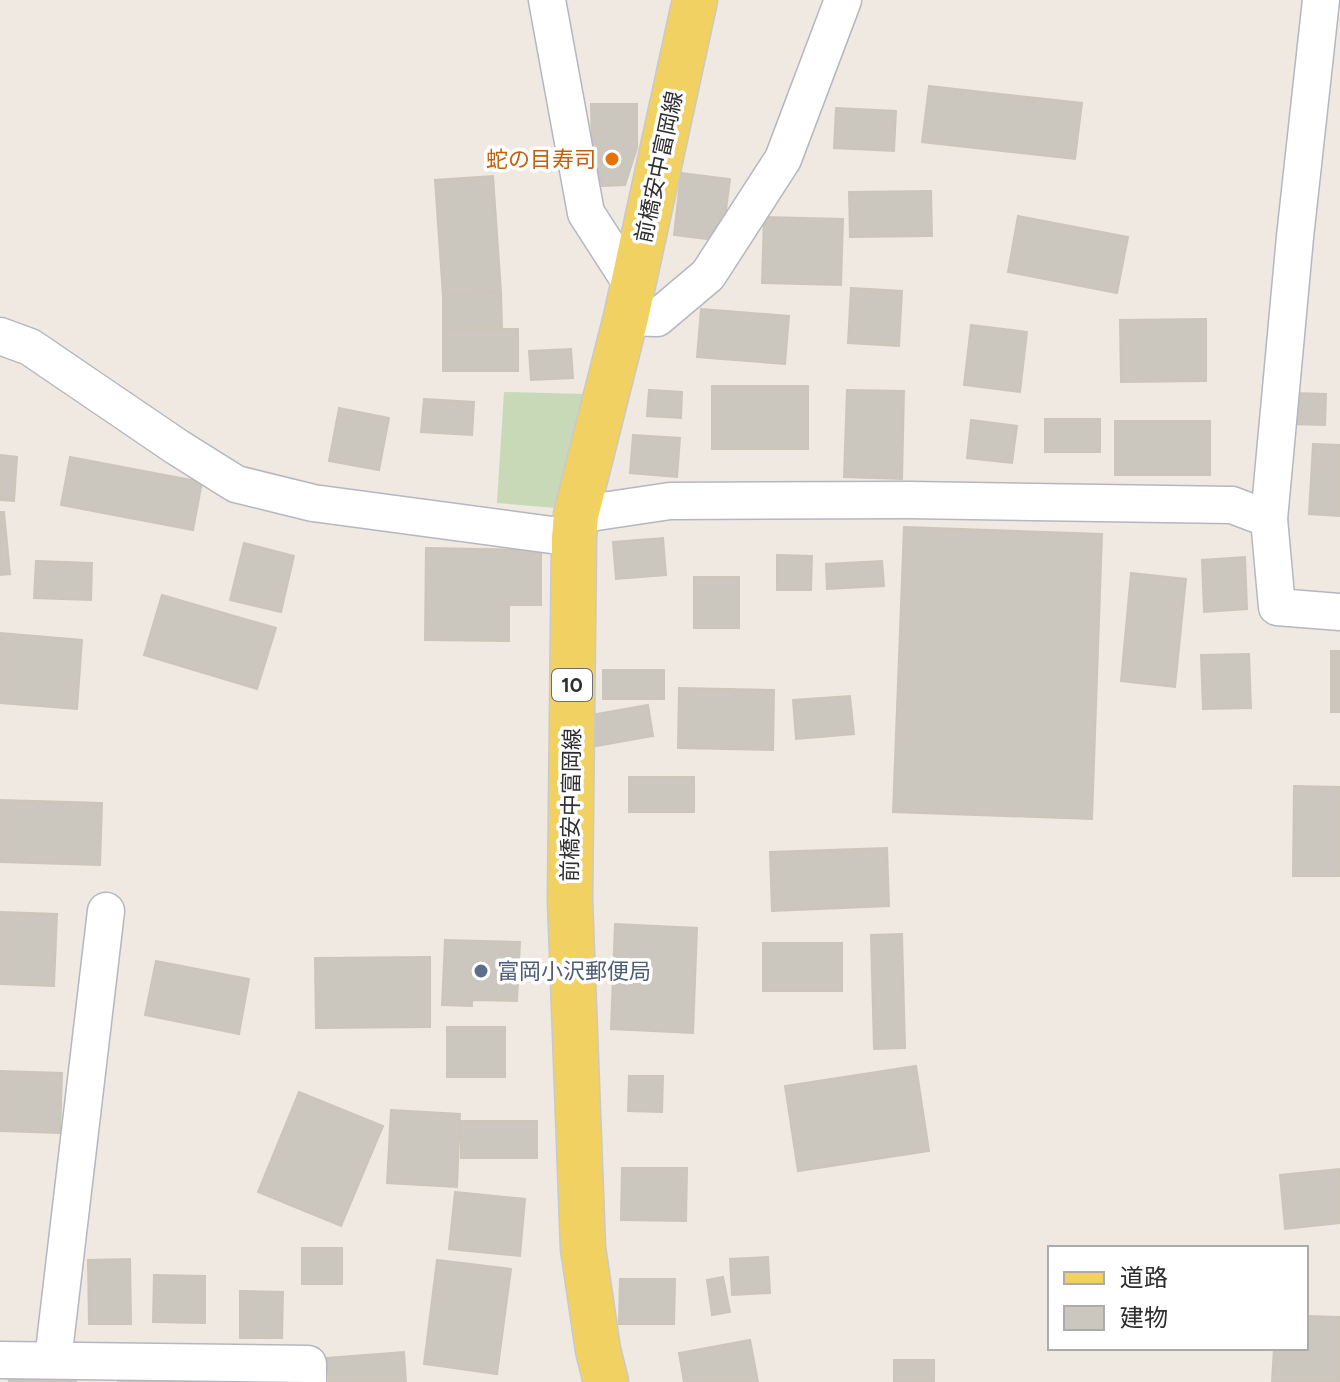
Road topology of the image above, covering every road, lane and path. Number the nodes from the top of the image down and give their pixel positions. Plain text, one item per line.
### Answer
1 (547, 0) edge
2 (695, 0) edge
3 (843, 0) edge
4 (1321, 0) edge
5 (629, 302) junction
6 (0, 336) edge
7 (1269, 519) junction
8 (575, 527) junction
9 (1340, 612) edge
10 (106, 911) dead end
11 (0, 1360) edge
12 (75, 1368) edge
13 (308, 1382) edge
14 (606, 1382) edge

1 - 5 street
2 - 5 main road, 前橋安中富岡線 / 10
3 - 5 street
4 - 7 street
5 - 8 main road, 前橋安中富岡線 / 10
6 - 8 street
7 - 8 street
7 - 9 street
8 - 14 main road, 前橋安中富岡線 / 10
10 - 12 street
11 - 12 street
12 - 13 street

